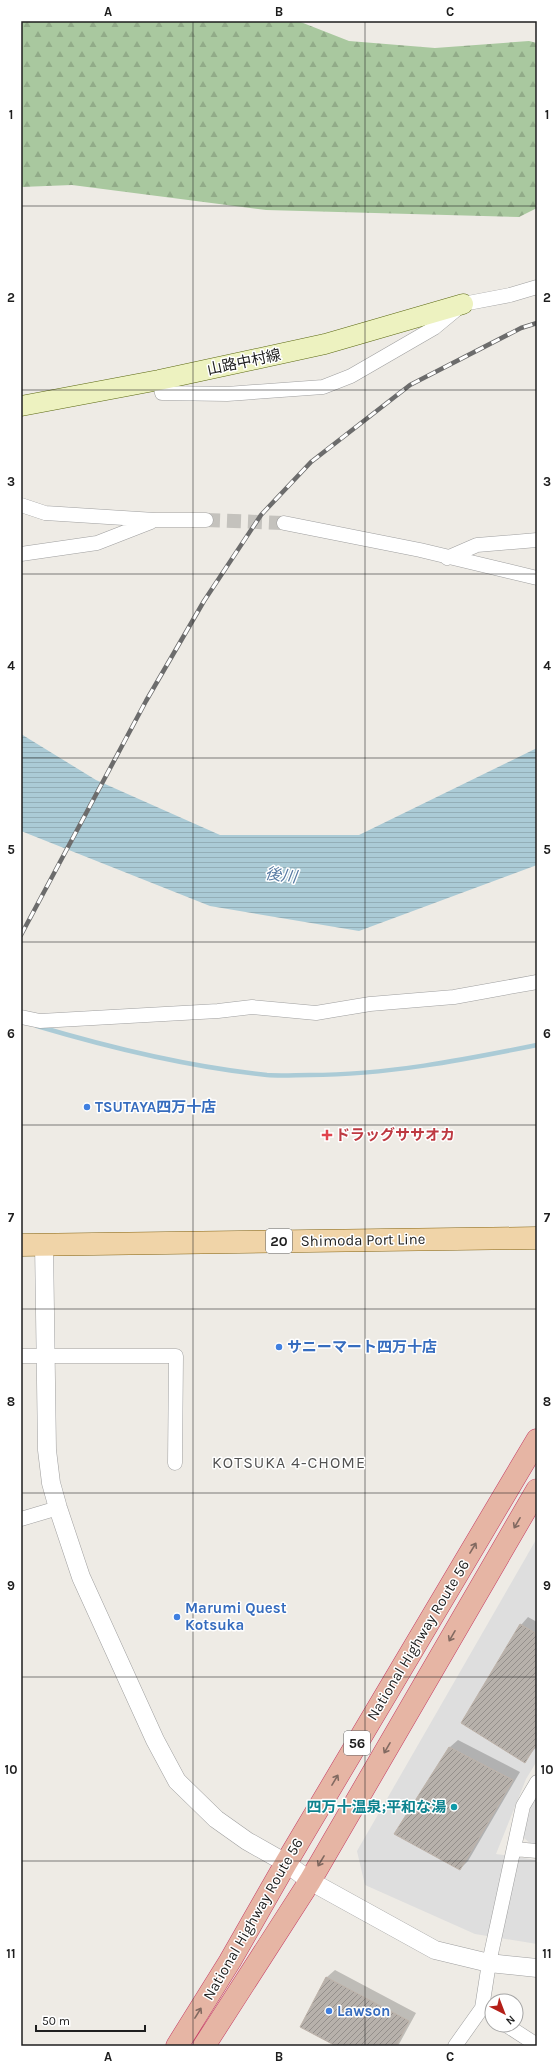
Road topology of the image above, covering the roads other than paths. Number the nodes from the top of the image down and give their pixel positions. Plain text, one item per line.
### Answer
1 (537, 287) edge
2 (463, 304) junction
3 (159, 380) junction
4 (21, 406) edge
5 (21, 505) edge
6 (155, 520) junction
7 (206, 520) tunnel mouth
8 (284, 523) tunnel mouth
9 (537, 540) edge
10 (21, 554) edge
11 (446, 558) junction
12 (537, 578) edge
13 (537, 982) edge
14 (21, 1017) edge
15 (537, 1238) edge
16 (44, 1244) junction
17 (21, 1245) edge
18 (21, 1356) edge
19 (46, 1356) junction
20 (537, 1440) edge
21 (175, 1463) dead end
22 (537, 1490) edge
23 (58, 1508) junction
24 (21, 1519) edge
25 (537, 1782) edge
26 (514, 1849) junction
27 (537, 1851) edge
28 (286, 1863) junction
29 (310, 1880) junction
30 (489, 1963) junction
31 (537, 1968) edge
32 (488, 1993) edge
33 (484, 2015) edge
34 (518, 2033) edge
35 (537, 2045) edge
36 (177, 2046) edge
37 (204, 2046) edge
38 (455, 2046) edge

1 - 2 street
2 - 3 main road, 山路中村線
2 - 3 street
3 - 4 main road, 山路中村線
5 - 6 street
6 - 7 street
6 - 10 street
8 - 11 street
9 - 11 street
11 - 12 street
13 - 14 street
15 - 16 main road, Shimoda Port Line / 20
16 - 17 main road, Shimoda Port Line / 20
16 - 19 street
18 - 19 street
19 - 21 street
19 - 23 street
28 -> 20 highway, National Highway Route 56 / 56
22 -> 29 highway, National Highway Route 56 / 56
23 - 24 street
23 - 28 street
25 - 26 street
26 - 27 street
26 - 30 street
28 - 29 street
36 -> 28 highway, National Highway Route 56 / 56
29 - 30 street
29 - 37 highway, National Highway Route 56 / 56
30 - 31 street
30 - 32 street
33 - 38 street
34 - 35 street

